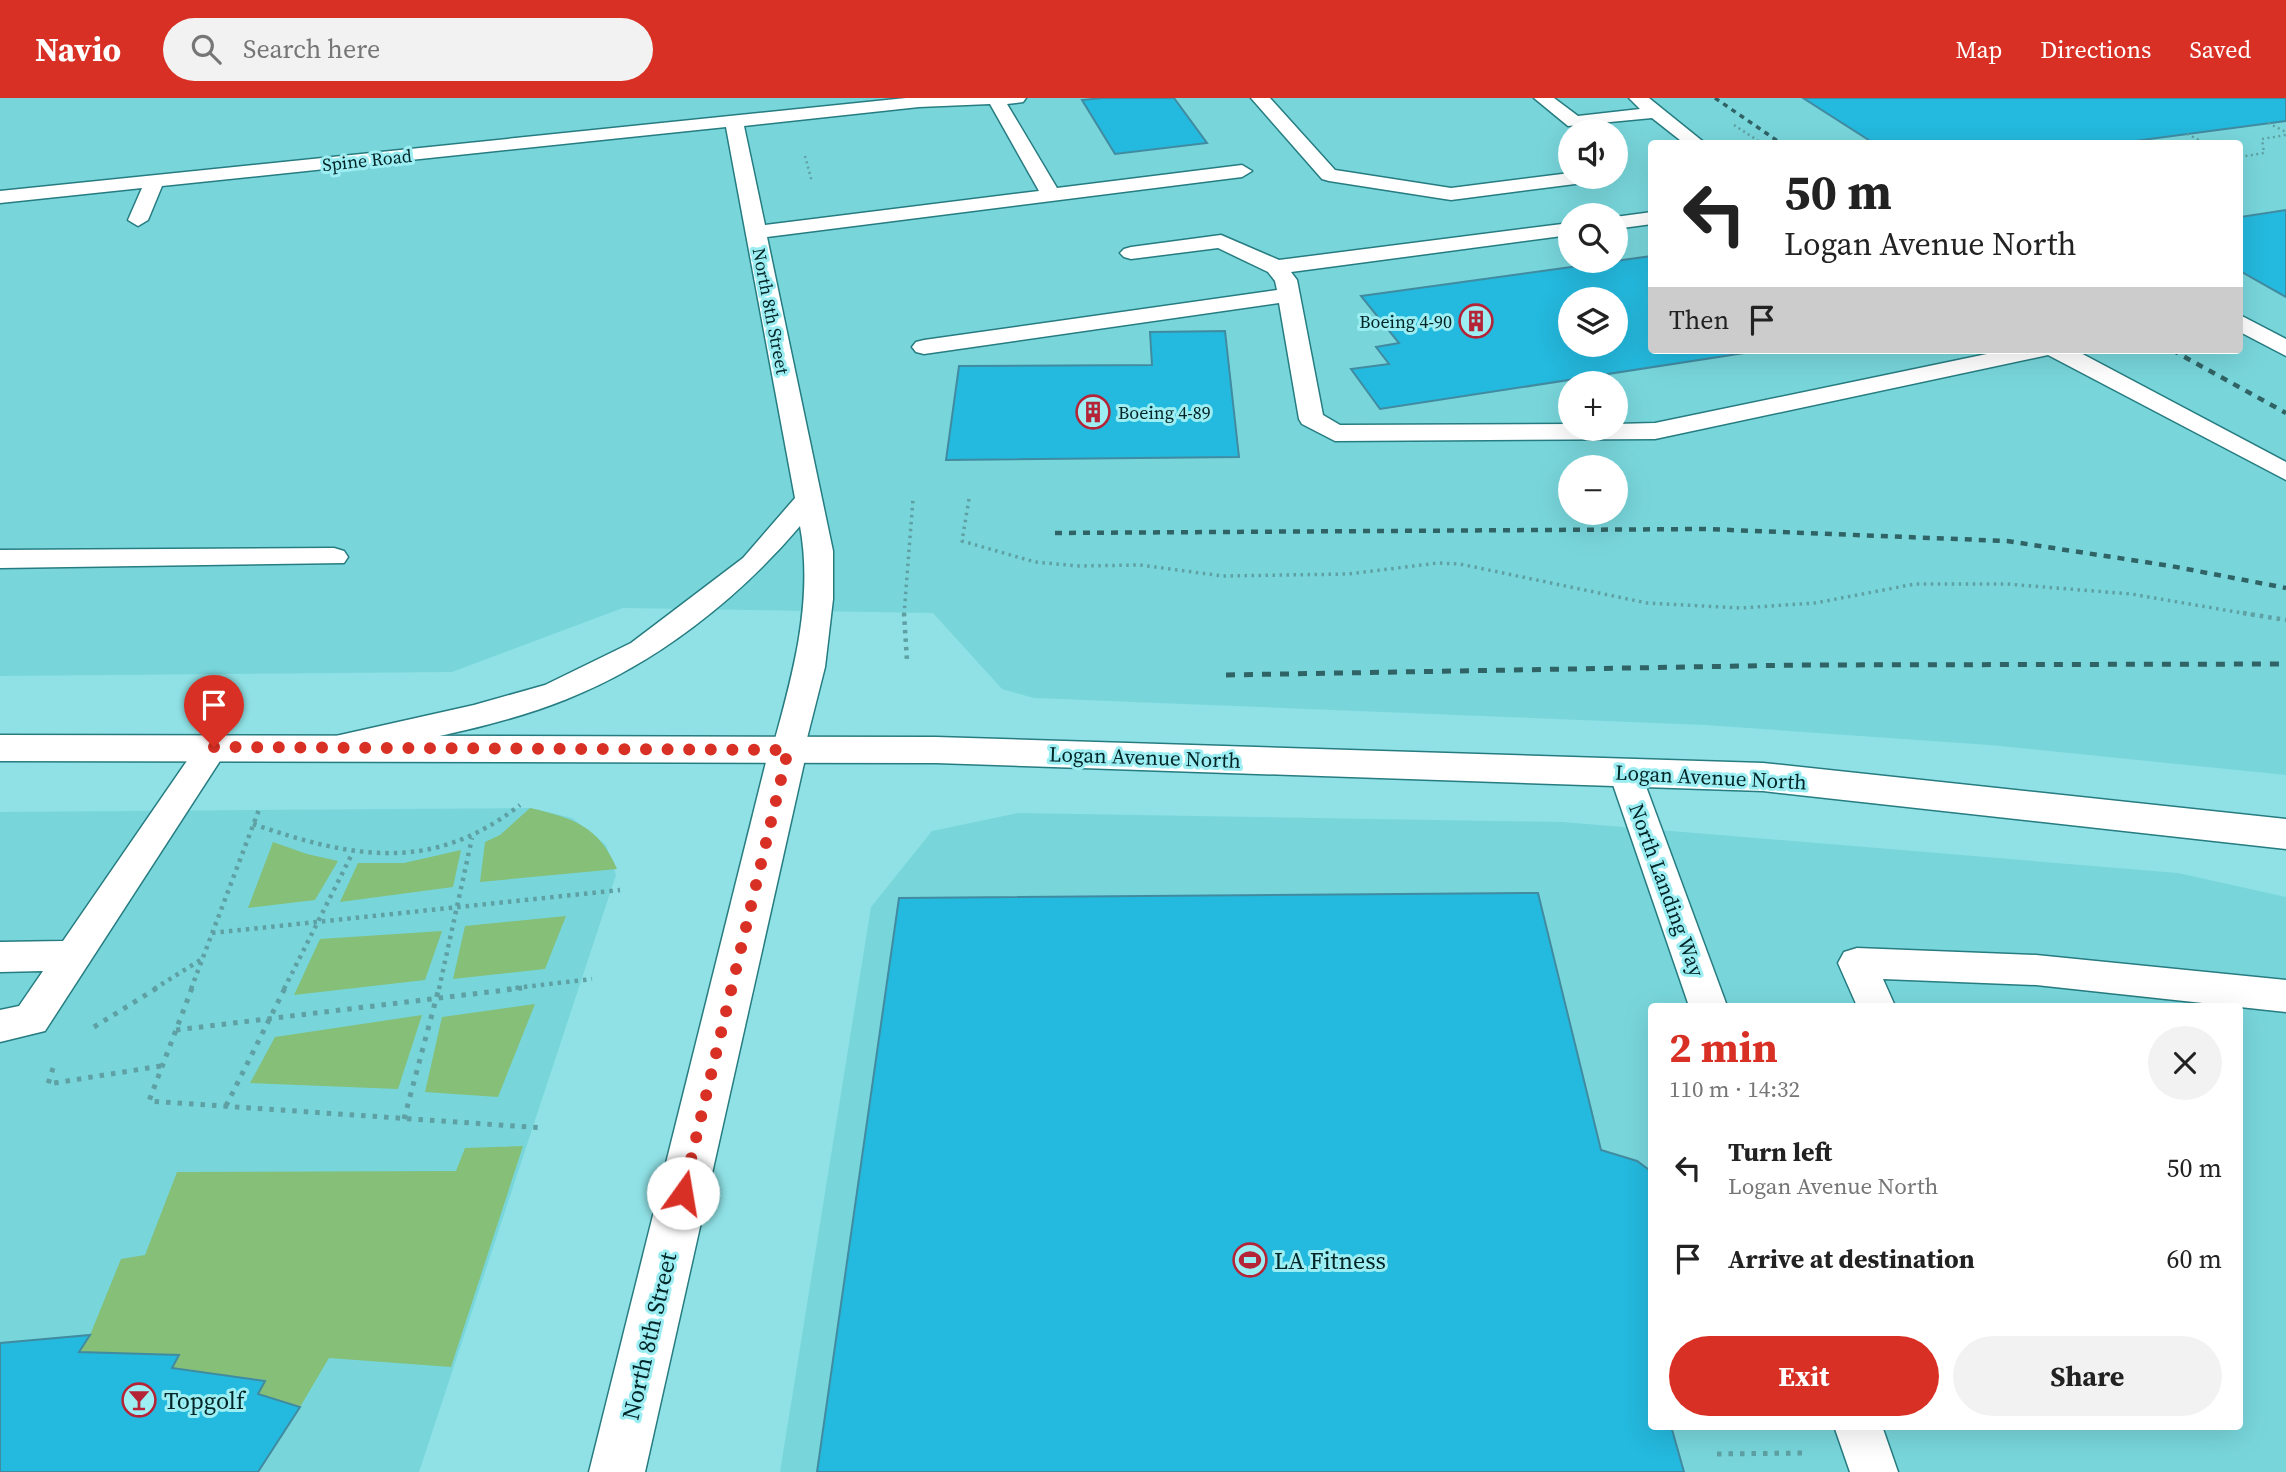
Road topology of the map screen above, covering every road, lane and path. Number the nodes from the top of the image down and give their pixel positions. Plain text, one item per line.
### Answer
1 (1017, 98) edge
2 (1260, 98) edge
3 (1543, 98) edge
4 (1637, 98) edge
5 (926, 100) edge
6 (996, 100) junction
7 (1657, 112) junction
8 (1570, 119) edge
9 (1621, 119) edge
10 (734, 122) junction
11 (2267, 123) dead end
12 (2187, 134) dead end
13 (2286, 134) edge
14 (1692, 140) edge
15 (2199, 140) edge
16 (2243, 156) edge
17 (1242, 171) dead end
18 (1558, 180) edge
19 (153, 182) junction
20 (1051, 195) junction
21 (0, 197) edge
22 (1648, 219) edge
23 (138, 220) dead end
24 (1628, 221) edge
25 (1558, 231) edge
26 (756, 232) junction
27 (1131, 253) dead end
28 (1276, 267) junction
29 (1289, 295) junction
30 (2243, 324) edge
31 (925, 347) dead end
32 (2286, 349) edge
33 (2021, 354) edge
34 (2065, 354) edge
35 (2286, 472) edge
36 (913, 499) dead end
37 (969, 499) dead end
38 (808, 500) junction
39 (334, 557) dead end
40 (0, 559) edge
41 (2286, 620) edge
42 (907, 661) dead end
43 (214, 747) junction
44 (0, 748) edge
45 (330, 748) junction
46 (788, 750) junction
47 (1625, 773) junction
48 (520, 805) dead end
49 (260, 807) dead end
50 (253, 824) junction
51 (2286, 834) edge
52 (472, 838) junction
53 (353, 852) junction
54 (620, 890) dead end
55 (457, 908) junction
56 (318, 922) junction
57 (212, 933) junction
58 (75, 956) junction
59 (0, 957) edge
60 (202, 958) junction
61 (592, 979) dead end
62 (2286, 996) edge
63 (437, 998) junction
64 (1707, 1003) edge
65 (1875, 1003) edge
66 (270, 1018) junction
67 (0, 1026) edge
68 (92, 1028) dead end
69 (175, 1030) junction
70 (55, 1060) dead end
71 (162, 1066) junction
72 (226, 1106) junction
73 (404, 1119) junction
74 (544, 1128) dead end
75 (1859, 1430) edge
76 (1805, 1453) dead end
77 (1717, 1454) dead end
78 (617, 1472) edge
79 (1874, 1472) edge

1 - 6 lane, Spine Road
2 - 18 lane
3 - 8 lane
4 - 7 lane
5 - 6 lane, Spine Road
5 - 10 lane, Spine Road
6 - 20 lane
7 - 9 lane
7 - 14 lane
10 - 19 lane, Spine Road
10 - 26 lane, North 8th Street
11 - 13 path
12 - 15 path
13 - 16 path
17 - 20 lane
19 - 21 lane, Spine Road
19 - 23 lane
20 - 26 lane
22 - 24 lane
25 - 28 lane
26 - 38 lane, North 8th Street
27 - 28 lane
28 - 29 lane
29 - 31 lane
29 - 33 lane
30 - 32 lane
34 - 35 lane
36 - 42 path
37 - 41 path
38 - 45 lane
38 - 46 lane, North 8th Street
39 - 40 lane
43 - 44 main road, Logan Avenue North
43 - 45 main road, Logan Avenue North
43 - 58 lane
45 - 46 main road, Logan Avenue North
46 - 47 main road, Logan Avenue North
46 - 78 main road, North 8th Street
47 - 51 main road, Logan Avenue North
47 - 64 lane, North Landing Way
48 - 52 path
49 - 50 path
50 - 53 path
50 - 57 path
52 - 53 path
52 - 55 path
53 - 56 path
54 - 55 path
55 - 56 path
55 - 63 path
56 - 57 path
56 - 66 path
57 - 60 path
58 - 59 lane
58 - 67 lane
60 - 68 path
60 - 69 path
61 - 63 path
62 - 65 lane
63 - 66 path
63 - 73 path
66 - 69 path
66 - 72 path
69 - 71 path
70 - 71 path
71 - 72 path
72 - 73 path
73 - 74 path
75 - 79 lane
76 - 77 path

